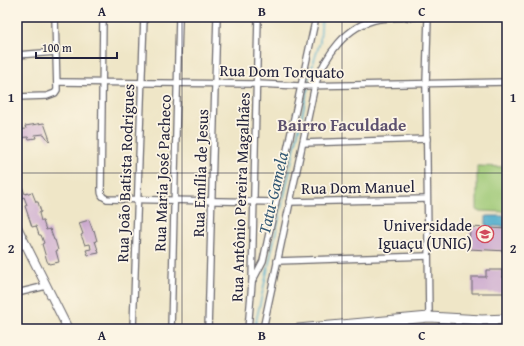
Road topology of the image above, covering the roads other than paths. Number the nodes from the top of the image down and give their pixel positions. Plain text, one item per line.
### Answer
1 (55, 17) edge
2 (103, 17) edge
3 (144, 17) edge
4 (178, 17) edge
5 (217, 17) edge
6 (258, 17) edge
7 (316, 17) edge
8 (428, 17) edge
9 (438, 17) edge
10 (56, 52) junction
11 (17, 54) edge
12 (57, 82) junction
13 (103, 82) junction
14 (141, 82) junction
15 (507, 82) edge
16 (178, 83) junction
17 (216, 84) junction
18 (257, 84) junction
19 (426, 84) junction
20 (302, 86) junction
21 (314, 86) junction
22 (17, 97) edge
23 (426, 140) junction
24 (303, 144) junction
25 (137, 198) junction
26 (427, 198) junction
27 (174, 200) junction
28 (212, 201) junction
29 (253, 202) junction
30 (275, 202) junction
31 (289, 202) junction
32 (17, 227) edge
33 (21, 246) edge
34 (428, 256) junction
35 (276, 261) junction
36 (252, 283) junction
37 (46, 286) junction
38 (17, 293) edge
39 (429, 317) junction
40 (460, 318) junction
41 (478, 319) junction
42 (507, 319) edge
43 (68, 329) edge
44 (132, 329) edge
45 (171, 329) edge
46 (208, 329) edge
47 (248, 329) edge
48 (263, 329) edge
49 (298, 329) edge
50 (456, 329) edge
51 (480, 329) edge

1 - 10 street
2 - 13 street
3 - 14 street, Rua João Batista Rodrigues
4 - 16 street, Rua Maria José Pacheco
5 - 17 street, Rua Emília de Jesus
6 - 18 street, Rua Antônio Pereira Magalhães
7 - 20 street
8 - 9 street
8 - 19 street
8 - 21 street
10 - 11 street
10 - 12 street
12 - 13 street, Rua Dom Torquato
12 - 22 street
13 - 14 street, Rua Dom Torquato
13 - 25 street
14 - 16 street, Rua Dom Torquato
14 - 25 street, Rua João Batista Rodrigues
15 - 19 street, Rua Dom Torquato
16 - 17 street, Rua Dom Torquato
16 - 27 street, Rua Maria José Pacheco
17 - 18 street, Rua Dom Torquato
17 - 28 street, Rua Emília de Jesus
18 - 20 street, Rua Dom Torquato
18 - 29 street, Rua Antônio Pereira Magalhães
19 - 21 street, Rua Dom Torquato
19 - 23 street
20 - 21 street, Rua Dom Torquato
20 - 30 street
21 - 24 street
23 - 24 street
23 - 26 street
24 - 31 street
25 - 27 street
25 - 44 street, Rua João Batista Rodrigues
26 - 31 street, Rua Dom Manuel
26 - 34 street
27 - 28 street
27 - 45 street, Rua Maria José Pacheco
28 - 29 street
28 - 46 street, Rua Emília de Jesus
29 - 30 street
29 - 36 street, Rua Antônio Pereira Magalhães
30 - 36 street
31 - 35 street
32 - 33 street
33 - 37 street
34 - 35 street
34 - 39 street
35 - 48 street
36 - 47 street, Rua Antônio Pereira Magalhães
37 - 38 street
37 - 43 street
39 - 40 main road
39 - 49 main road
40 - 41 main road
40 - 50 street
41 - 42 main road
41 - 51 street

